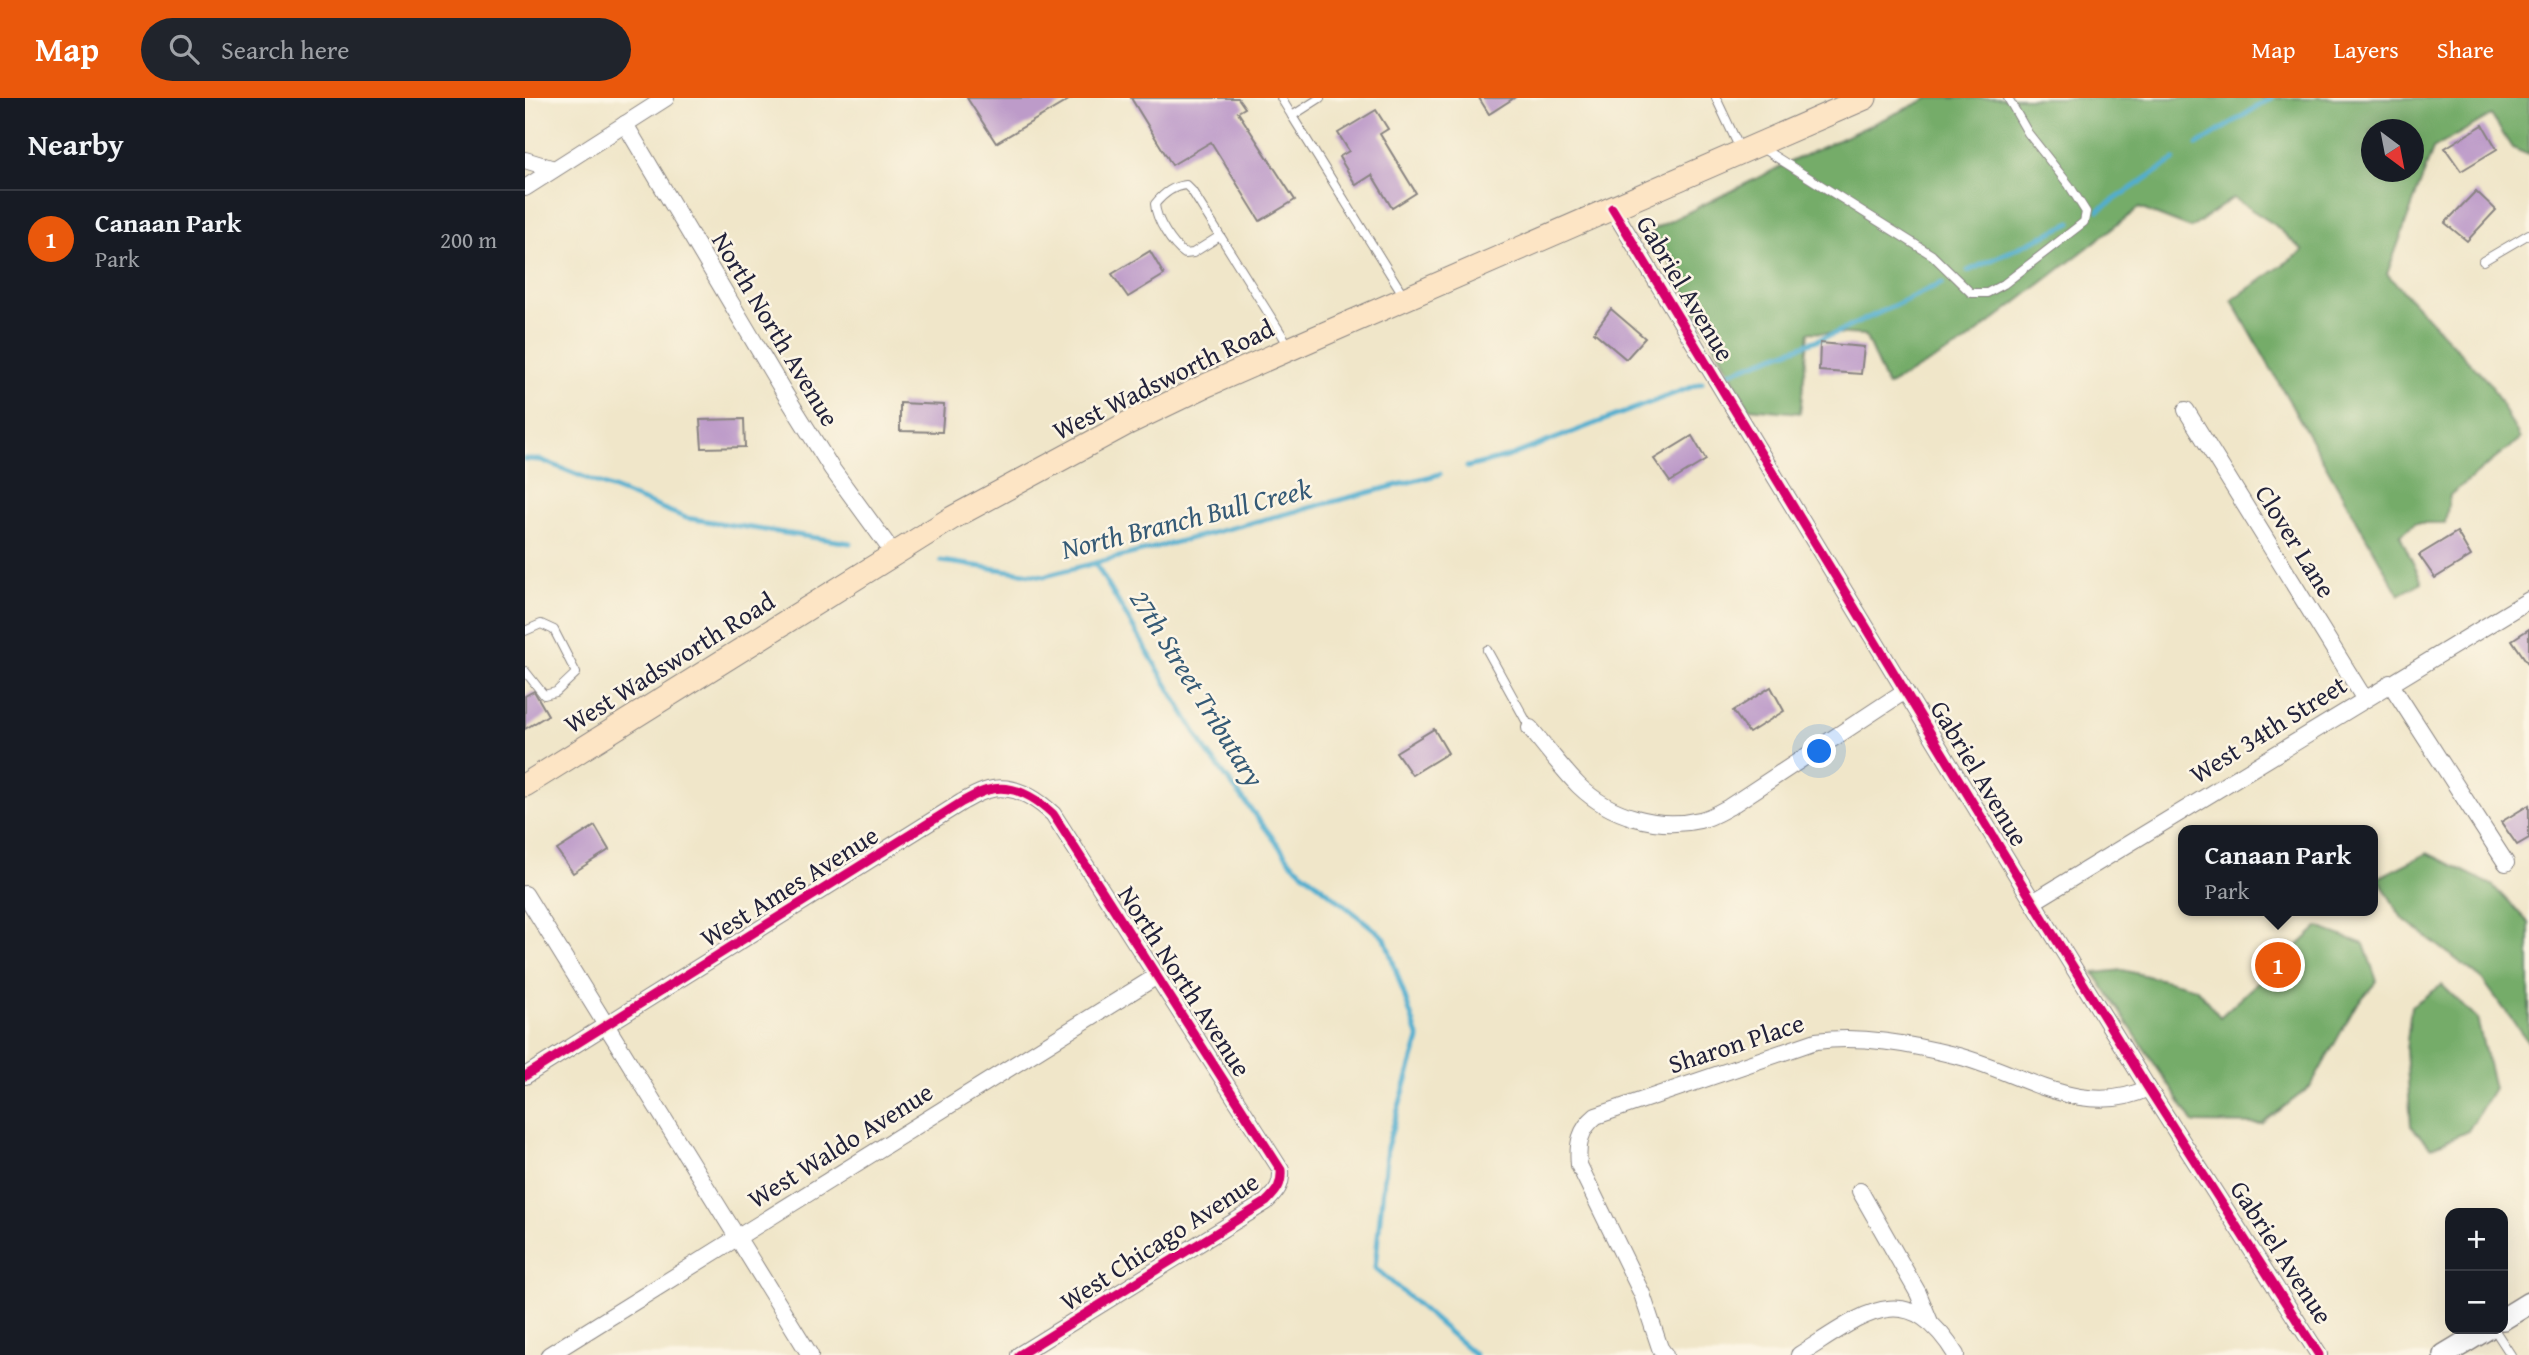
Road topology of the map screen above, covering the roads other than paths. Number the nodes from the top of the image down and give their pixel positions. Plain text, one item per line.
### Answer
1 (666, 98) edge
2 (1281, 98) edge
3 (1320, 98) edge
4 (1716, 98) edge
5 (1865, 98) edge
6 (2008, 98) edge
7 (1292, 116) junction
8 (625, 124) junction
9 (1749, 149) junction
10 (525, 160) edge
11 (554, 169) junction
12 (525, 187) edge
13 (1612, 208) junction
14 (2529, 234) edge
15 (1220, 236) junction
16 (2483, 261) dead end
17 (1405, 299) junction
18 (1290, 349) junction
19 (2186, 410) dead end
20 (894, 554) junction
21 (2529, 600) edge
22 (525, 631) edge
23 (1487, 649) dead end
24 (525, 671) edge
25 (2390, 683) junction
26 (1905, 691) junction
27 (2364, 698) junction
28 (1530, 729) joint
29 (525, 785) edge
30 (1070, 840) joint
31 (2506, 863) dead end
32 (525, 894) edge
33 (2033, 902) junction
34 (1157, 976) junction
35 (606, 1025) junction
36 (525, 1076) edge
37 (2148, 1088) junction
38 (1264, 1143) joint
39 (1860, 1191) dead end
40 (737, 1237) junction
41 (2529, 1303) edge
42 (2508, 1316) edge
43 (1930, 1322) junction
44 (2479, 1334) edge
45 (2497, 1334) edge
46 (549, 1355) edge
47 (810, 1355) edge
48 (1019, 1355) edge
49 (1665, 1355) edge
50 (1799, 1355) edge
51 (1956, 1355) edge
52 (2319, 1355) edge
53 (2444, 1355) edge
54 (2511, 1355) edge

1 - 8 street
2 - 7 lane
3 - 7 lane
4 - 9 lane
5 - 9 main road, West Wadsworth Road
6 - 9 lane
7 - 17 lane
8 - 11 street
8 - 20 street, North North Avenue
9 - 13 main road, West Wadsworth Road
10 - 11 street
11 - 12 street
13 - 17 main road, West Wadsworth Road
13 - 26 street, Gabriel Avenue
14 - 16 lane
15 - 15 lane
15 - 18 lane
17 - 18 main road, West Wadsworth Road
18 - 20 main road, West Wadsworth Road
19 - 27 street, Clover Lane
20 - 29 main road, West Wadsworth Road
21 - 25 street, West 34th Street
22 - 24 lane
23 - 28 lane
25 - 27 street, West 34th Street
25 - 31 street
26 - 28 street
26 - 33 street, Gabriel Avenue
27 - 33 street, West 34th Street
30 - 34 street, North North Avenue
30 - 35 street, West Ames Avenue
32 - 35 street
33 - 37 street, Gabriel Avenue
34 - 38 street, North North Avenue
34 - 40 street, West Waldo Avenue
35 - 36 street, West Ames Avenue
35 - 40 street
37 - 49 street, Sharon Place
37 - 52 street, Gabriel Avenue
38 - 48 street, West Chicago Avenue
39 - 43 street
40 - 46 street, West Waldo Avenue
40 - 47 street
41 - 42 street
43 - 50 street
43 - 51 street
44 - 53 street
45 - 54 lane

